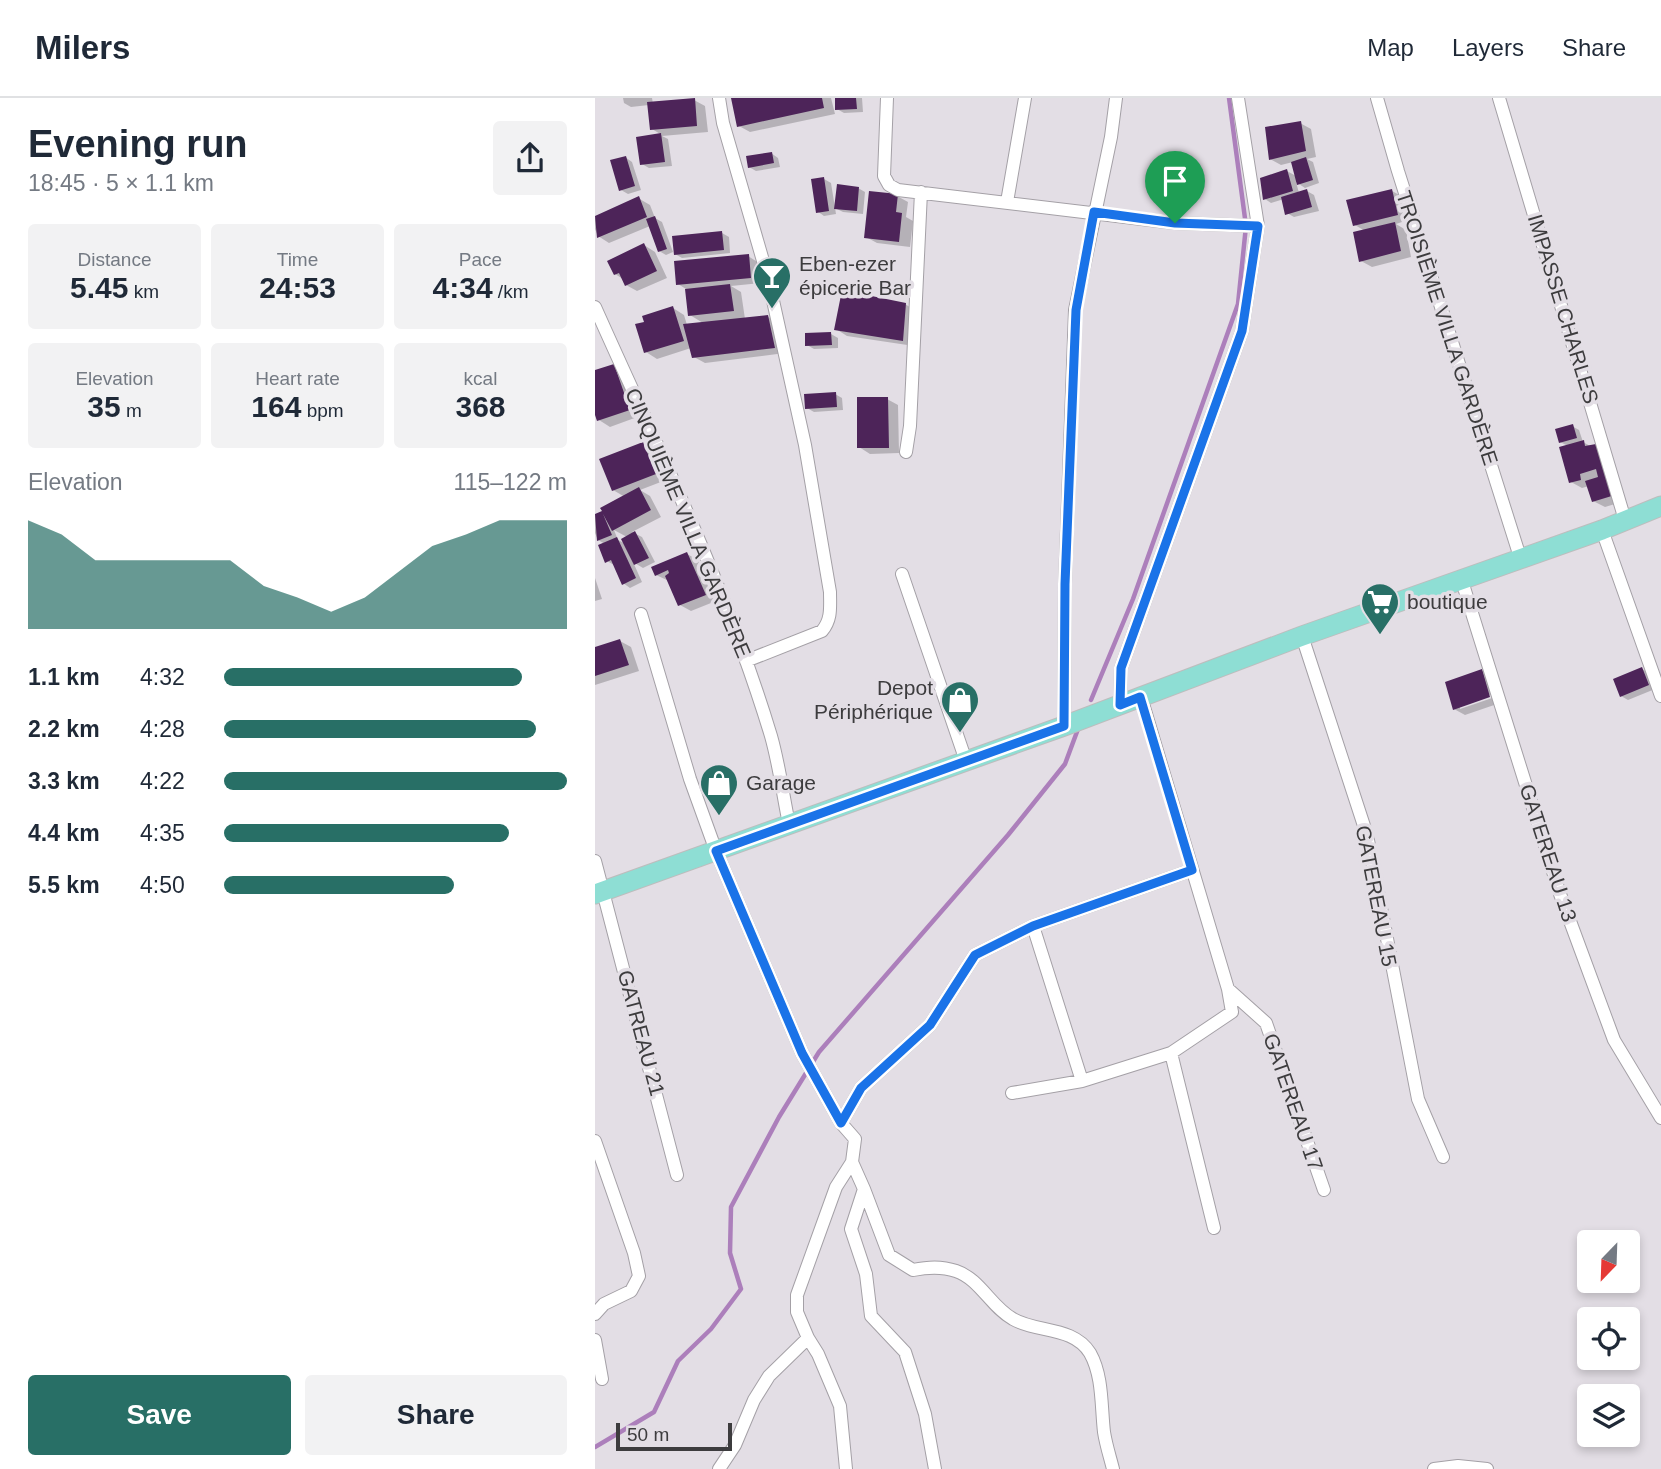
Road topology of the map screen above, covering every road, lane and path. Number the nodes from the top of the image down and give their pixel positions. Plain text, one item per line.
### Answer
1 (719, 98) edge
2 (887, 98) edge
3 (1025, 98) edge
4 (1117, 98) edge
5 (1238, 98) edge
6 (1377, 98) edge
7 (1499, 98) edge
8 (921, 192) junction
9 (1007, 202) junction
10 (1094, 212) junction
11 (1258, 226) junction
12 (595, 307) edge
13 (906, 452) dead end
14 (1661, 506) edge
15 (1625, 520) junction
16 (1602, 530) junction
17 (1520, 558) junction
18 (902, 574) dead end
19 (1461, 578) junction
20 (641, 614) dead end
21 (1302, 636) junction
22 (746, 661) junction
23 (1661, 696) edge
24 (1140, 697) junction
25 (1120, 705) junction
26 (1064, 726) junction
27 (966, 761) junction
28 (789, 824) junction
29 (716, 851) junction
30 (595, 861) edge
31 (1192, 870) junction
32 (599, 892) edge
33 (1033, 926) junction
34 (1228, 989) junction
35 (1171, 1053) junction
36 (1081, 1081) junction
37 (1011, 1093) dead end
38 (1661, 1118) edge
39 (841, 1123) junction
40 (595, 1141) edge
41 (1443, 1157) dead end
42 (852, 1162) junction
43 (677, 1175) dead end
44 (864, 1189) junction
45 (1324, 1190) dead end
46 (1214, 1228) dead end
47 (595, 1314) edge
48 (808, 1338) junction
49 (595, 1340) edge
50 (602, 1378) dead end
51 (719, 1469) edge
52 (846, 1469) edge
53 (935, 1469) edge
54 (1113, 1469) edge
55 (1434, 1469) edge
56 (1487, 1469) edge

1 - 22 street
2 - 8 street
3 - 9 street
4 - 10 street
5 - 11 street
6 - 17 street, TROISIÈME VILLA GARDÈRE
7 - 15 street, IMPASSE CHARLES
8 - 9 street
8 - 13 street
9 - 10 street
10 - 11 street
10 - 26 street
11 - 25 street
12 - 22 street, CINQUIÈME VILLA GARDÈRE
14 - 15 main road
15 - 16 main road
16 - 17 main road
16 - 23 street
17 - 19 main road
18 - 27 street
19 - 21 main road
19 - 38 street, GATEREAU 13
20 - 29 street
21 - 24 main road
21 - 41 street, GATEREAU 15
22 - 28 street, CINQUIÈME VILLA GARDÈRE
24 - 25 main road
24 - 31 street
25 - 26 main road
26 - 27 main road
27 - 28 main road
28 - 29 main road
29 - 32 main road
29 - 39 street
30 - 32 street, GATREAU 21
31 - 33 street
31 - 34 street
32 - 43 street, GATREAU 21
33 - 36 street
33 - 39 street
34 - 35 street
34 - 45 street, GATEREAU 17
35 - 36 street
35 - 46 street
36 - 37 street
39 - 42 street
40 - 47 street
42 - 44 street
42 - 48 street
44 - 53 street
44 - 54 street
48 - 51 street
48 - 52 street
49 - 50 street
55 - 56 street

